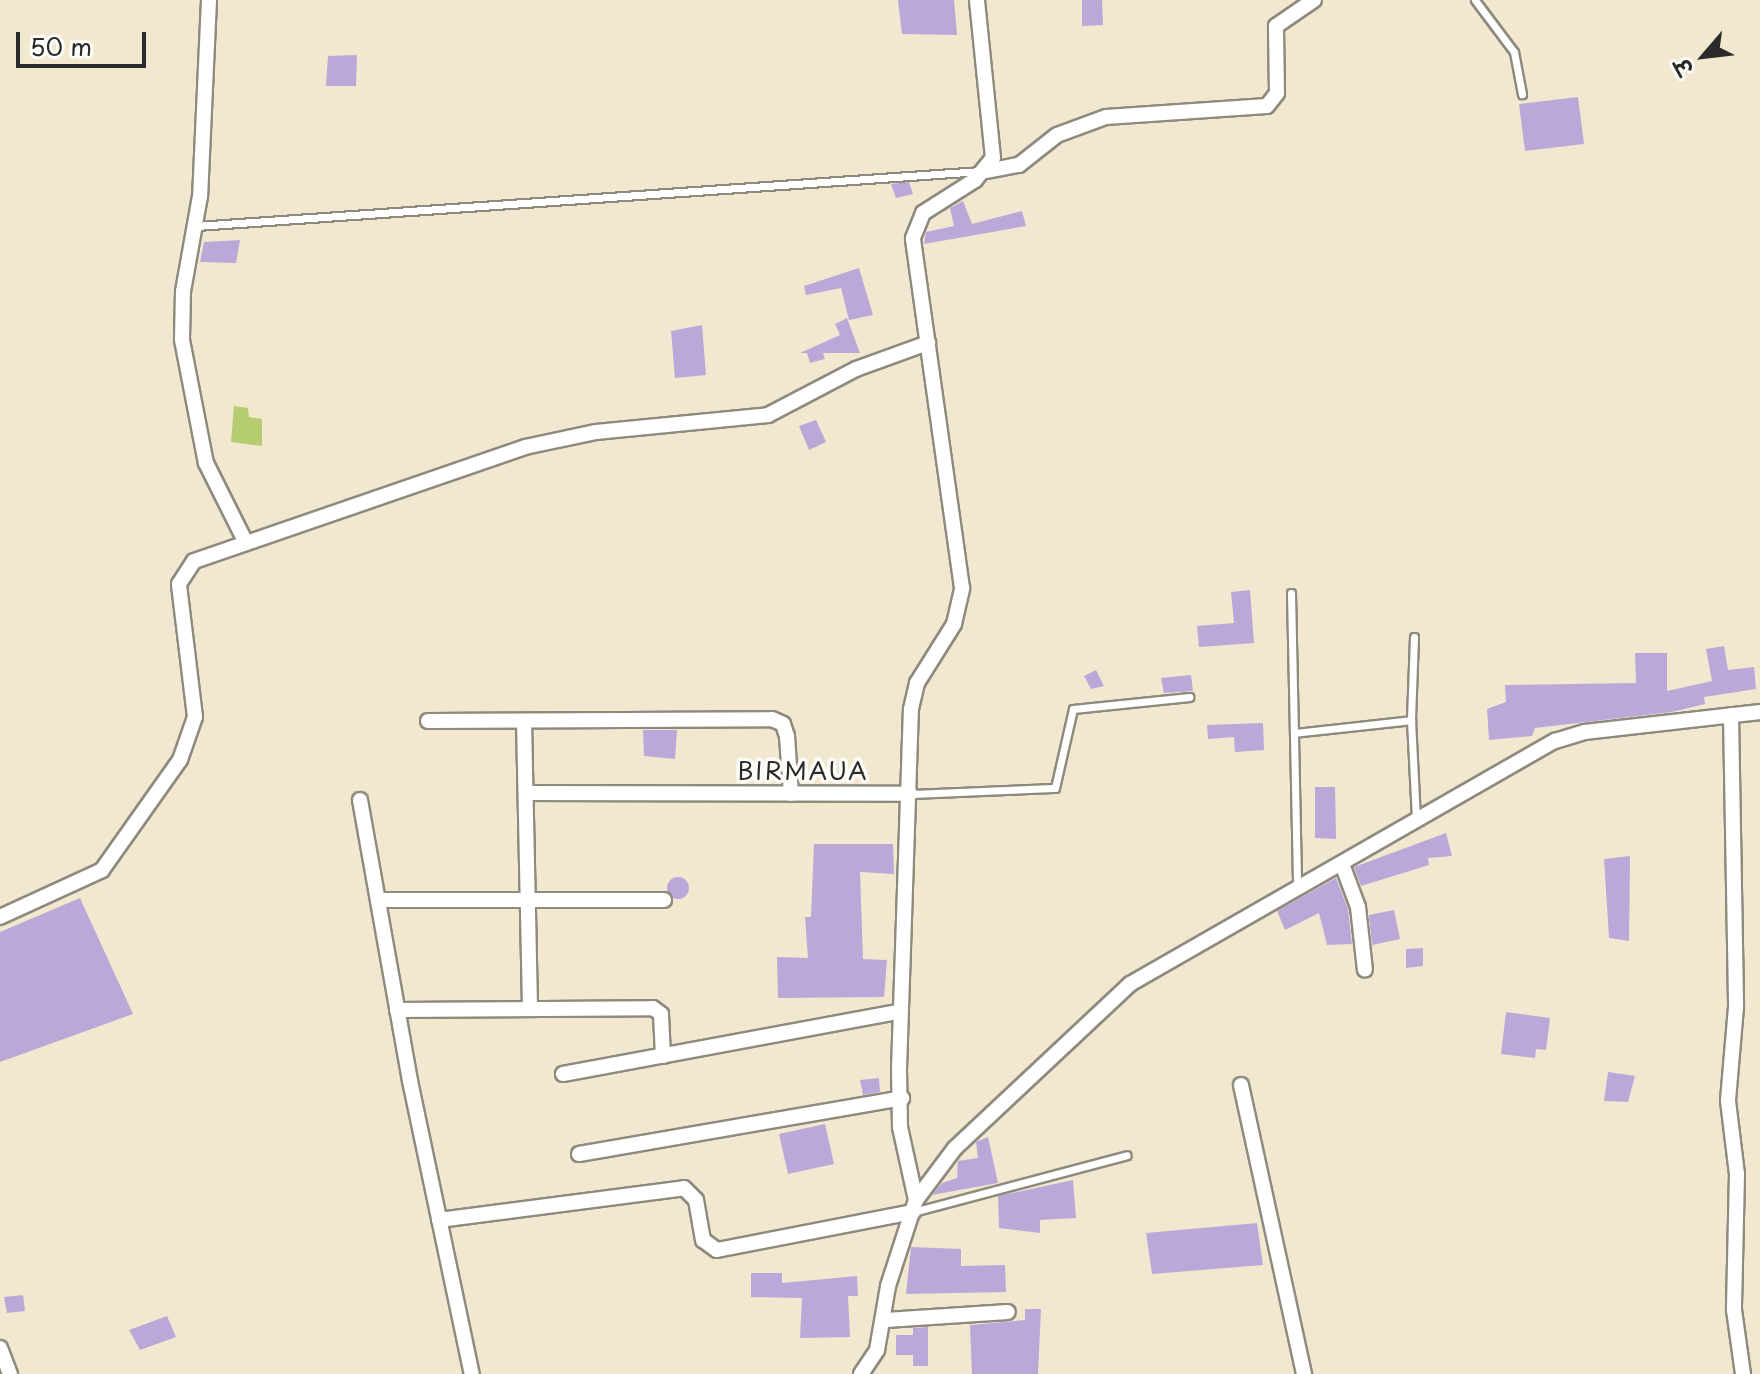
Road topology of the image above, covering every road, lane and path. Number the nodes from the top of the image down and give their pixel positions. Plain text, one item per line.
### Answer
1 (209, 0) edge
2 (977, 0) edge
3 (1314, 0) edge
4 (1475, 0) edge
5 (1522, 94) dead end
6 (987, 171) junction
7 (196, 226) junction
8 (928, 343) junction
9 (246, 543) junction
10 (1291, 593) dead end
11 (1414, 637) dead end
12 (1189, 697) dead end
13 (1760, 712) edge
14 (1731, 715) junction
15 (1411, 720) junction
16 (428, 721) dead end
17 (524, 721) junction
18 (1294, 733) junction
19 (527, 793) junction
20 (791, 794) junction
21 (910, 794) junction
22 (360, 800) dead end
23 (1416, 819) junction
24 (1342, 864) junction
25 (1297, 888) junction
26 (530, 897) junction
27 (378, 900) junction
28 (664, 900) dead end
29 (0, 917) edge
30 (1365, 970) dead end
31 (530, 1009) junction
32 (397, 1010) junction
33 (899, 1012) junction
34 (663, 1056) junction
35 (563, 1074) dead end
36 (1241, 1085) dead end
37 (902, 1098) junction
38 (579, 1154) dead end
39 (1127, 1155) dead end
40 (914, 1206) junction
41 (439, 1220) junction
42 (1008, 1312) dead end
43 (886, 1320) junction
44 (0, 1348) edge
45 (10, 1374) edge
46 (472, 1374) edge
47 (861, 1374) edge
48 (1304, 1374) edge
49 (1743, 1374) edge

1 - 7 street
2 - 6 street
3 - 6 street
4 - 5 lane
6 - 7 lane
6 - 8 street
7 - 9 street
8 - 9 street
8 - 21 street
9 - 29 street
10 - 18 lane
11 - 15 lane
12 - 21 lane
13 - 14 street
14 - 23 street
14 - 49 street
15 - 18 lane
15 - 23 lane
16 - 17 street
17 - 19 street
17 - 20 street
18 - 25 lane
19 - 20 street
19 - 26 street
20 - 21 street
21 - 33 street
22 - 27 street
23 - 24 street
24 - 25 street
24 - 30 street
25 - 40 street
26 - 27 street
26 - 28 street
26 - 31 street
27 - 32 street
31 - 32 street
31 - 34 street
32 - 41 street
33 - 34 street
33 - 37 street
34 - 35 street
36 - 48 street
37 - 38 street
37 - 40 street
39 - 40 lane
40 - 41 street
40 - 43 street
41 - 46 street
42 - 43 street
43 - 47 street
44 - 45 street

